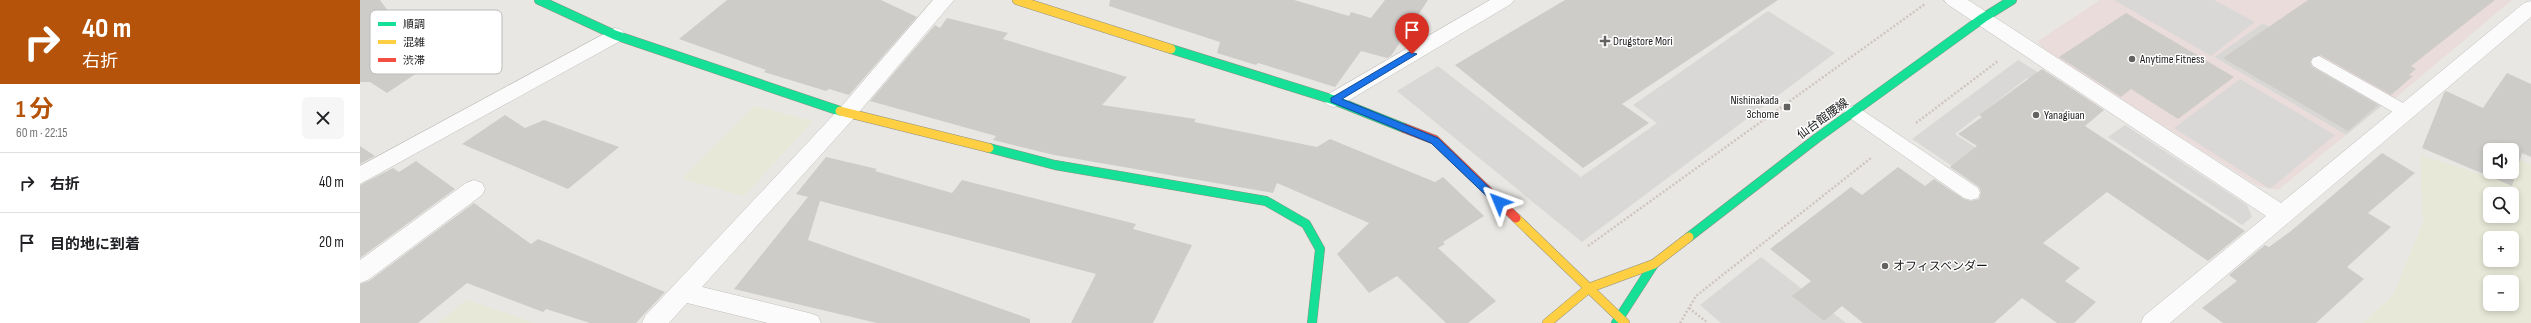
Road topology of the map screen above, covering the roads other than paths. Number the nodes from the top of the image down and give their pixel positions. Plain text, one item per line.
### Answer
1 (539, 0) edge
2 (944, 0) edge
3 (1017, 0) edge
4 (1504, 0) edge
5 (1954, 0) edge
6 (2012, 0) edge
7 (2531, 7) edge
8 (1983, 18) junction
9 (615, 35) junction
10 (2319, 62) dead end
11 (1334, 100) junction
12 (1853, 112) junction
13 (2406, 112) junction
14 (847, 114) junction
15 (360, 176) edge
16 (474, 189) dead end
17 (1971, 194) dead end
18 (2282, 215) junction
19 (1654, 264) junction
20 (360, 273) edge
21 (1589, 288) junction
22 (683, 292) junction
23 (1621, 322) edge
24 (654, 323) edge
25 (809, 323) edge
26 (1312, 323) edge
27 (1547, 323) edge
28 (2153, 323) edge

1 - 9 street
2 - 14 street
3 - 11 street
4 - 11 street
5 - 8 street
6 - 8 street, 仙台館腰線
7 - 13 street
8 - 12 street, 仙台館腰線
8 - 18 street
9 - 14 street
9 - 15 street
10 - 13 lane
11 - 21 street
12 - 17 lane
12 - 19 street, 仙台館腰線
13 - 18 street
14 - 22 street
14 - 26 street
16 - 20 street
18 - 28 street
19 - 21 street, 仙台館腰線
19 - 23 street, 仙台館腰線
21 - 23 street
21 - 27 street, 仙台館腰線
22 - 24 street
22 - 25 street

